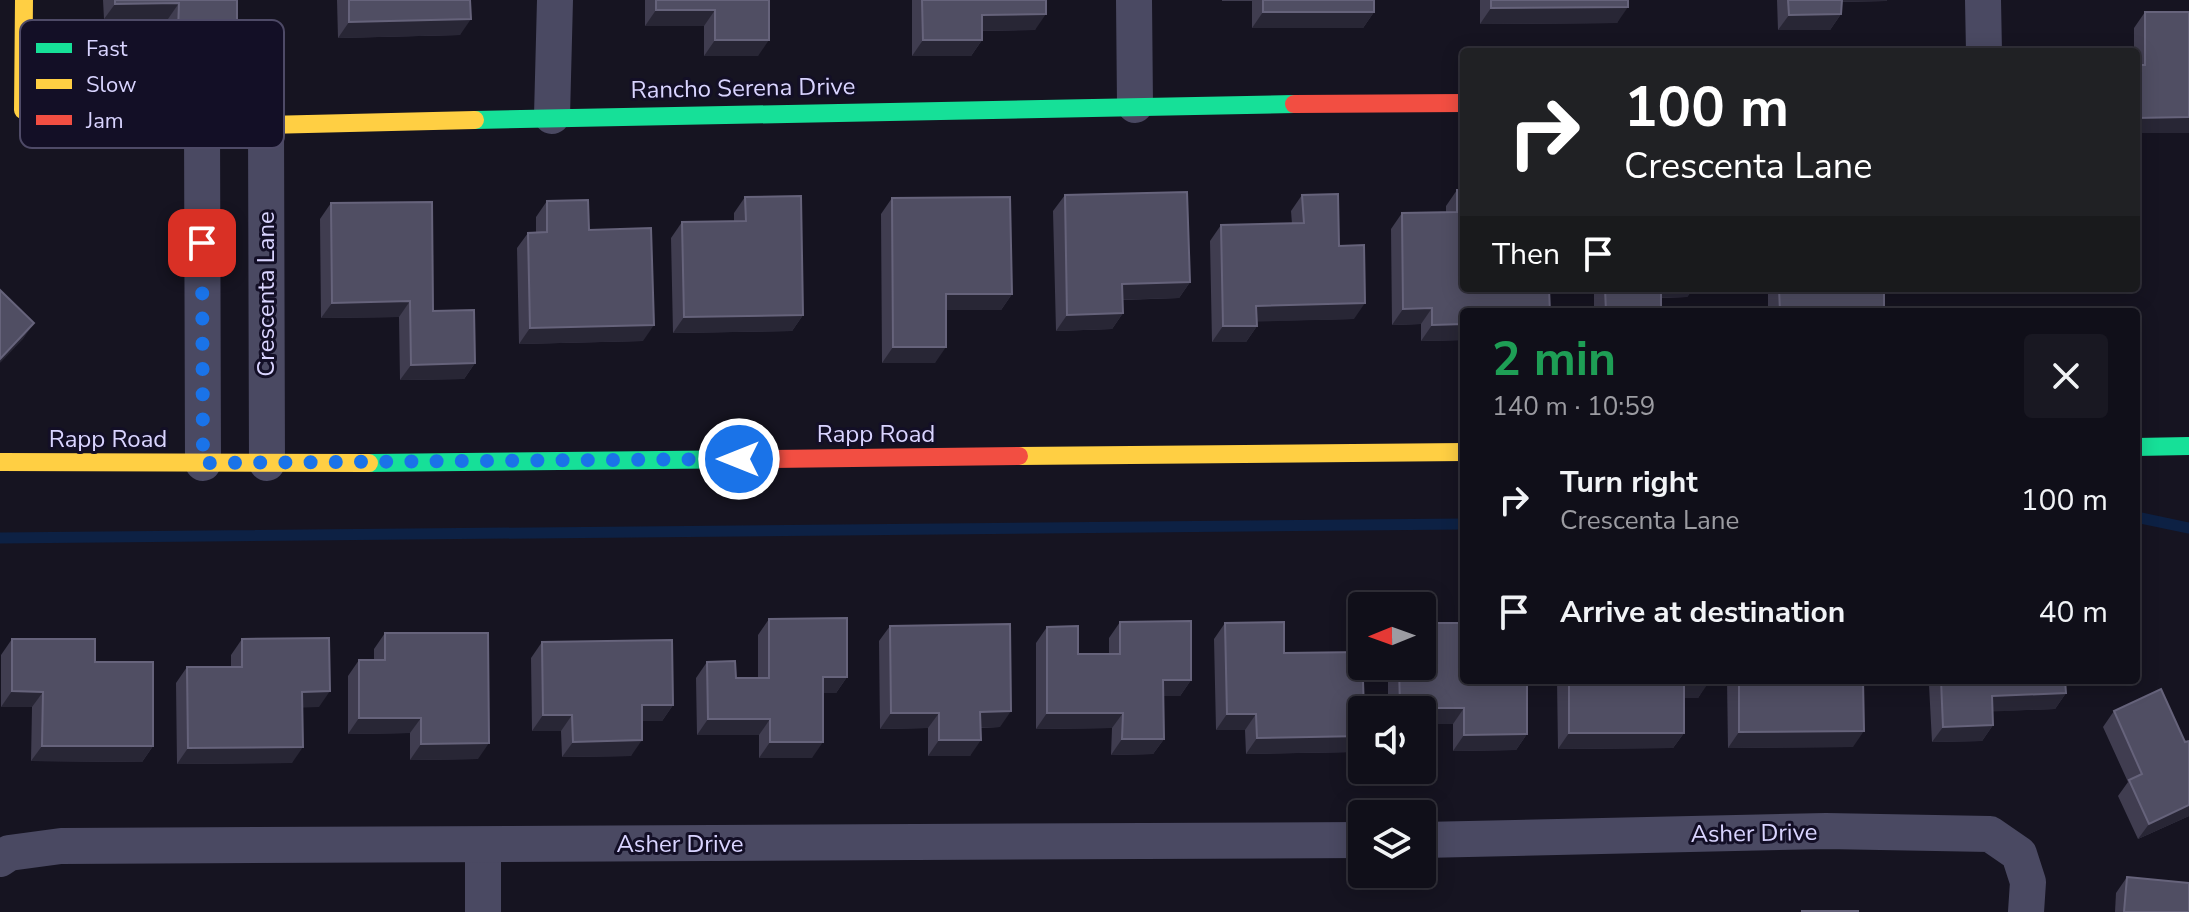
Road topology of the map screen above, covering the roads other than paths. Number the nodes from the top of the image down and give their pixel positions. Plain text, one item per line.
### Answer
1 (24, 0) edge
2 (555, 0) edge
3 (1134, 0) edge
4 (1983, 0) edge
5 (24, 20) edge
6 (1984, 48) edge
7 (1460, 103) edge
8 (1135, 105) junction
9 (552, 116) junction
10 (284, 124) edge
11 (202, 148) edge
12 (266, 148) edge
13 (2189, 446) edge
14 (2140, 447) edge
15 (1460, 452) edge
16 (0, 462) edge
17 (203, 463) junction
18 (267, 463) junction
19 (1348, 840) edge
20 (1436, 840) edge
21 (483, 846) junction
22 (0, 859) edge
23 (483, 912) edge
24 (2026, 912) edge

1 - 5 street, Rancho Serena Drive
2 - 9 street
3 - 8 street
4 - 6 street
7 - 8 street, Rancho Serena Drive
8 - 9 street, Rancho Serena Drive
9 - 10 street, Rancho Serena Drive
11 - 17 street
12 - 18 street, Crescenta Lane
13 - 14 street
15 - 18 street, Rapp Road
16 - 17 street, Rapp Road
17 - 18 street, Rapp Road
19 - 21 street, Asher Drive
20 - 24 street, Asher Drive
21 - 22 street, Asher Drive
21 - 23 street

